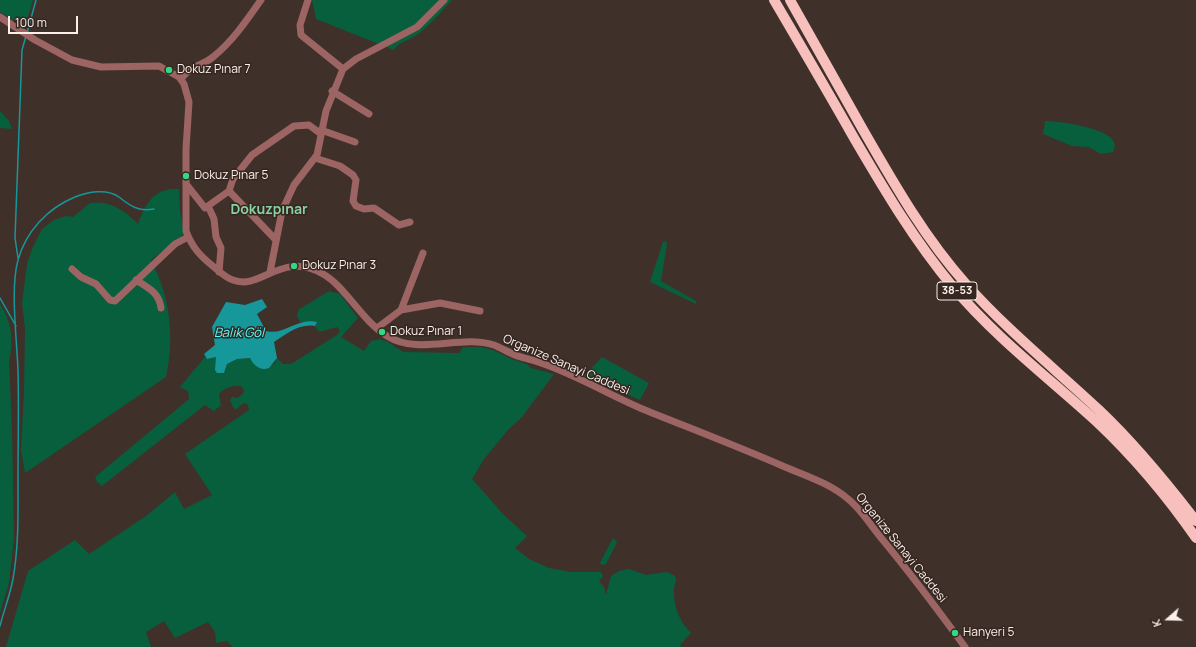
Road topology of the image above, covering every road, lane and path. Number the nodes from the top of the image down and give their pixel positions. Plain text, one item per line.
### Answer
1 (261, 0) edge
2 (308, 0) edge
3 (444, 0) edge
4 (774, 0) edge
5 (790, 0) edge
6 (0, 17) edge
7 (343, 69) junction
8 (181, 79) junction
9 (332, 91) junction
10 (369, 114) dead end
11 (321, 132) junction
12 (355, 142) dead end
13 (315, 158) junction
14 (186, 184) junction
15 (229, 191) junction
16 (208, 206) junction
17 (410, 222) dead end
18 (188, 237) junction
19 (275, 238) junction
20 (423, 253) dead end
21 (72, 269) dead end
22 (220, 272) junction
23 (270, 272) junction
24 (136, 280) junction
25 (161, 308) dead end
26 (401, 310) junction
27 (480, 311) dead end
28 (378, 328) junction
29 (1196, 521) edge
30 (1196, 538) edge
31 (965, 647) edge

1 - 8 street
2 - 7 street
3 - 7 street
4 - 30 highway, 38-53
5 - 29 highway, 38-53
6 - 8 street
7 - 9 street
8 - 14 street, Organize Sanayi Caddesi
9 - 10 street
9 - 11 street
11 - 12 street
11 - 13 street
11 - 15 street
13 - 17 street
13 - 19 street
14 - 16 street
14 - 18 street, Organize Sanayi Caddesi
15 - 16 street
15 - 19 street
16 - 22 street
18 - 22 street, Organize Sanayi Caddesi
18 - 24 street
19 - 23 street
20 - 26 street
21 - 24 street
22 - 23 street, Organize Sanayi Caddesi
23 - 28 street, Organize Sanayi Caddesi
24 - 25 street
26 - 27 street
26 - 28 street
28 - 31 street, Organize Sanayi Caddesi

